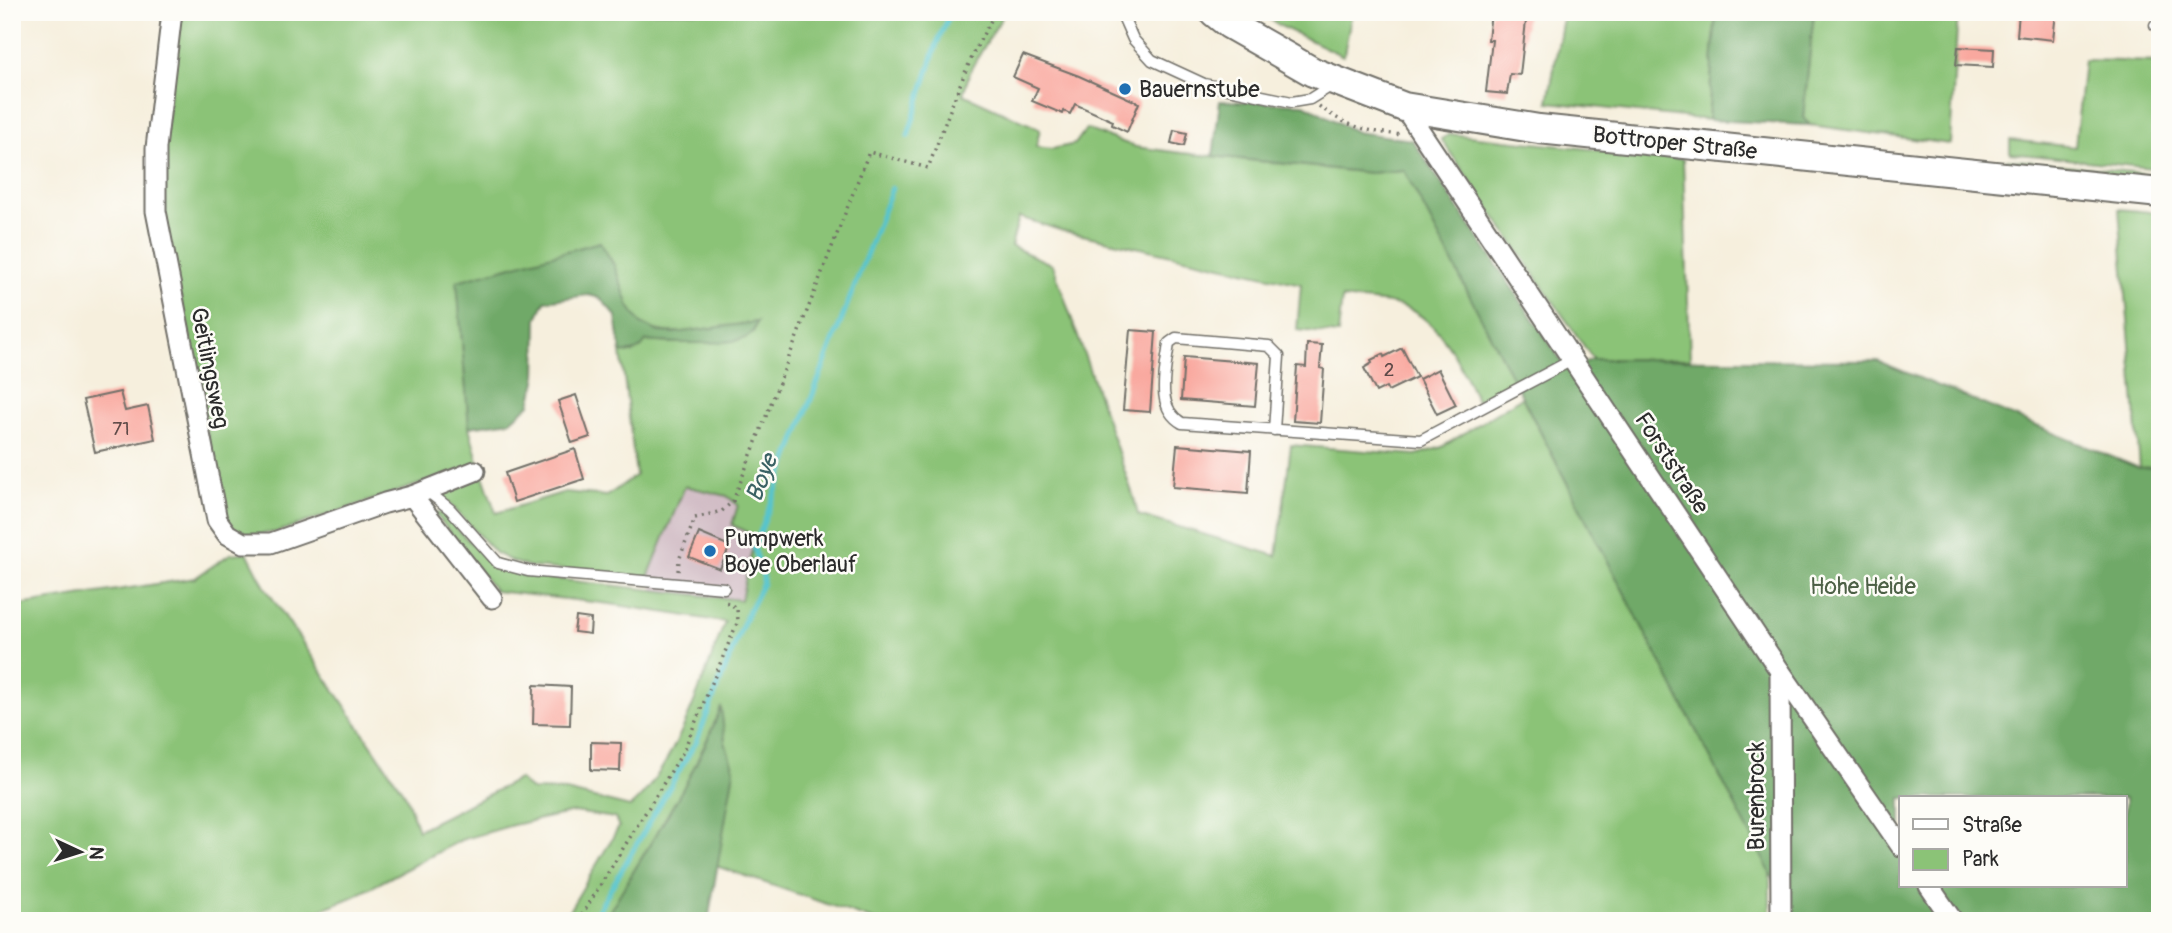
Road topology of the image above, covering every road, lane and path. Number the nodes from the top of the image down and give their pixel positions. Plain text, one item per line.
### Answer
1 (172, 12) edge
2 (996, 12) edge
3 (1121, 12) edge
4 (1214, 12) edge
5 (1338, 82) junction
6 (1404, 107) junction
7 (2160, 193) edge
8 (1574, 359) junction
9 (1274, 430) junction
10 (475, 471) dead end
11 (419, 493) junction
12 (678, 584) junction
13 (724, 588) dead end
14 (492, 598) dead end
15 (716, 601) dead end
16 (1780, 671) junction
17 (1899, 843) edge
18 (1930, 888) edge
19 (578, 921) edge
20 (1781, 921) edge
21 (1953, 921) edge

1 - 11 street, Geitlingsweg
2 - 12 path
3 - 5 lane
4 - 5 main road, Bottroper Straße
5 - 6 main road, Bottroper Straße
6 - 7 main road, Bottroper Straße
6 - 8 street, Forststraße
8 - 9 lane
8 - 16 street, Forststraße
9 - 9 lane
10 - 11 street, Geitlingsweg
11 - 12 lane
11 - 14 street
12 - 13 lane
15 - 19 path
16 - 17 street, Forststraße
16 - 20 street, Burenbrock
18 - 21 street

